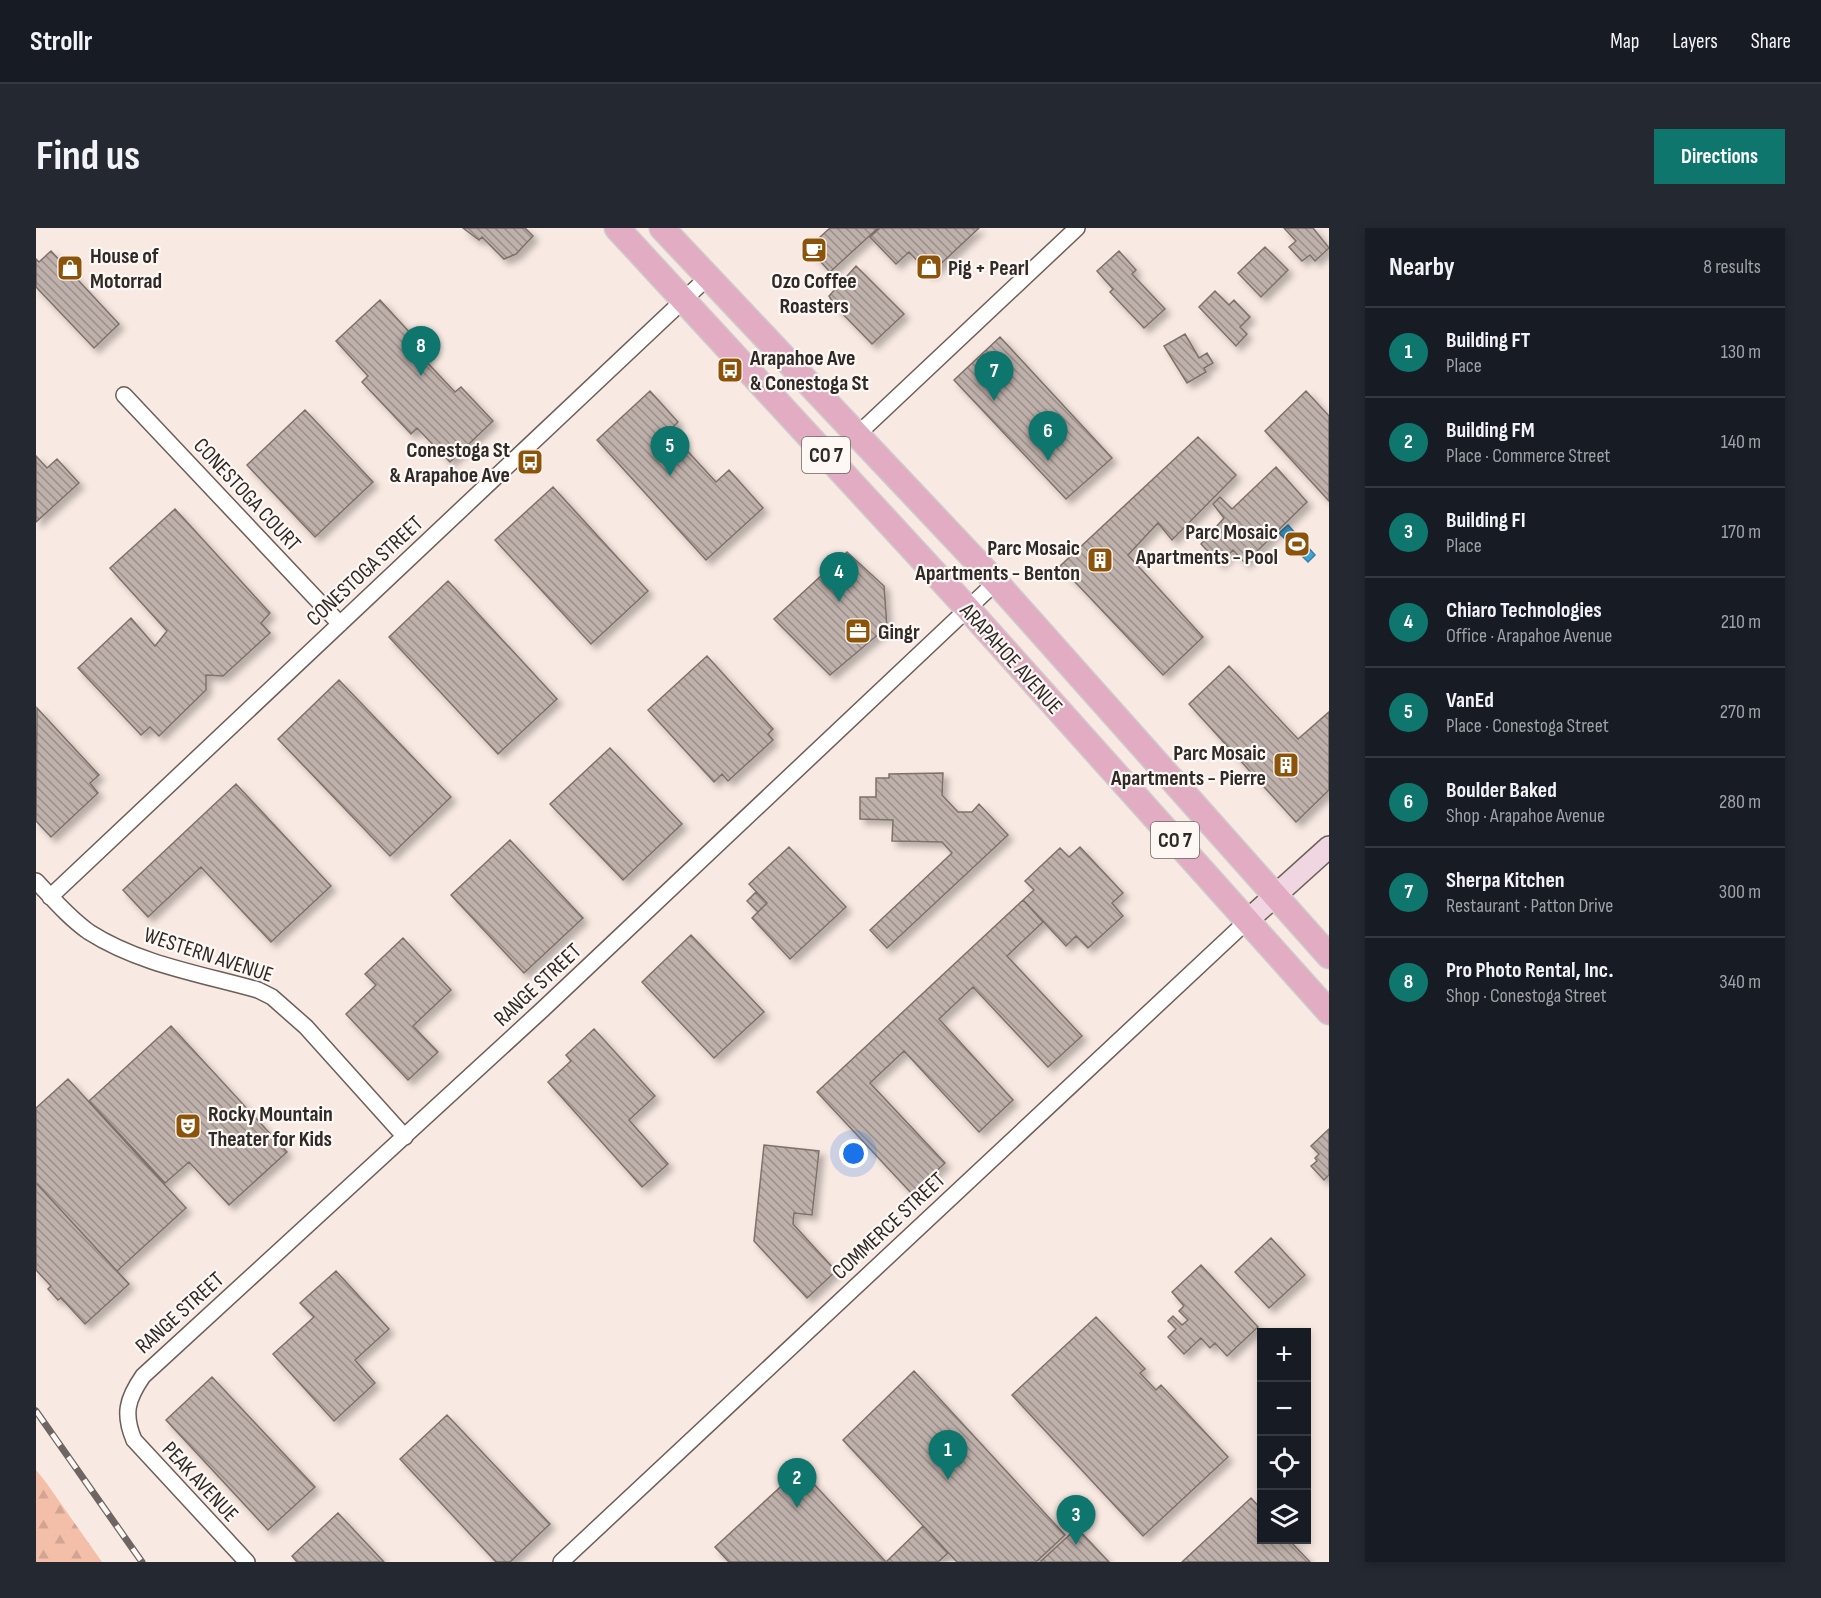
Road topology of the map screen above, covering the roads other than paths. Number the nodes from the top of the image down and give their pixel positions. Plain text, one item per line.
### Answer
1 (617, 228) edge
2 (662, 228) edge
3 (1077, 228) edge
4 (708, 277) junction
5 (684, 300) junction
6 (124, 396) dead end
7 (858, 434) junction
8 (996, 582) junction
9 (968, 609) junction
10 (340, 624) junction
11 (1329, 847) edge
12 (36, 881) edge
13 (1275, 895) junction
14 (50, 897) junction
15 (1247, 921) junction
16 (1329, 956) edge
17 (1329, 1012) edge
18 (405, 1137) junction
19 (128, 1426) joint
20 (247, 1562) edge
21 (561, 1562) edge

1 - 5 main road, ARAPAHOE AVENUE / CO 7
2 - 4 main road, ARAPAHOE AVENUE / CO 7
3 - 7 street
4 - 5 street, CONESTOGA STREET
4 - 7 main road, ARAPAHOE AVENUE / CO 7
5 - 9 main road, ARAPAHOE AVENUE / CO 7
5 - 10 street, CONESTOGA STREET
6 - 10 street, CONESTOGA COURT
7 - 8 main road, ARAPAHOE AVENUE / CO 7
8 - 9 street, RANGE STREET
8 - 13 main road, ARAPAHOE AVENUE / CO 7
9 - 15 main road, ARAPAHOE AVENUE / CO 7
9 - 18 street, RANGE STREET
10 - 14 street, CONESTOGA STREET
11 - 13 street
12 - 14 street, WESTERN AVENUE
13 - 15 street
13 - 16 main road, ARAPAHOE AVENUE / CO 7
14 - 18 street, WESTERN AVENUE
15 - 17 main road, ARAPAHOE AVENUE / CO 7
15 - 21 street, COMMERCE STREET
18 - 19 street, RANGE STREET
19 - 20 street, PEAK AVENUE

